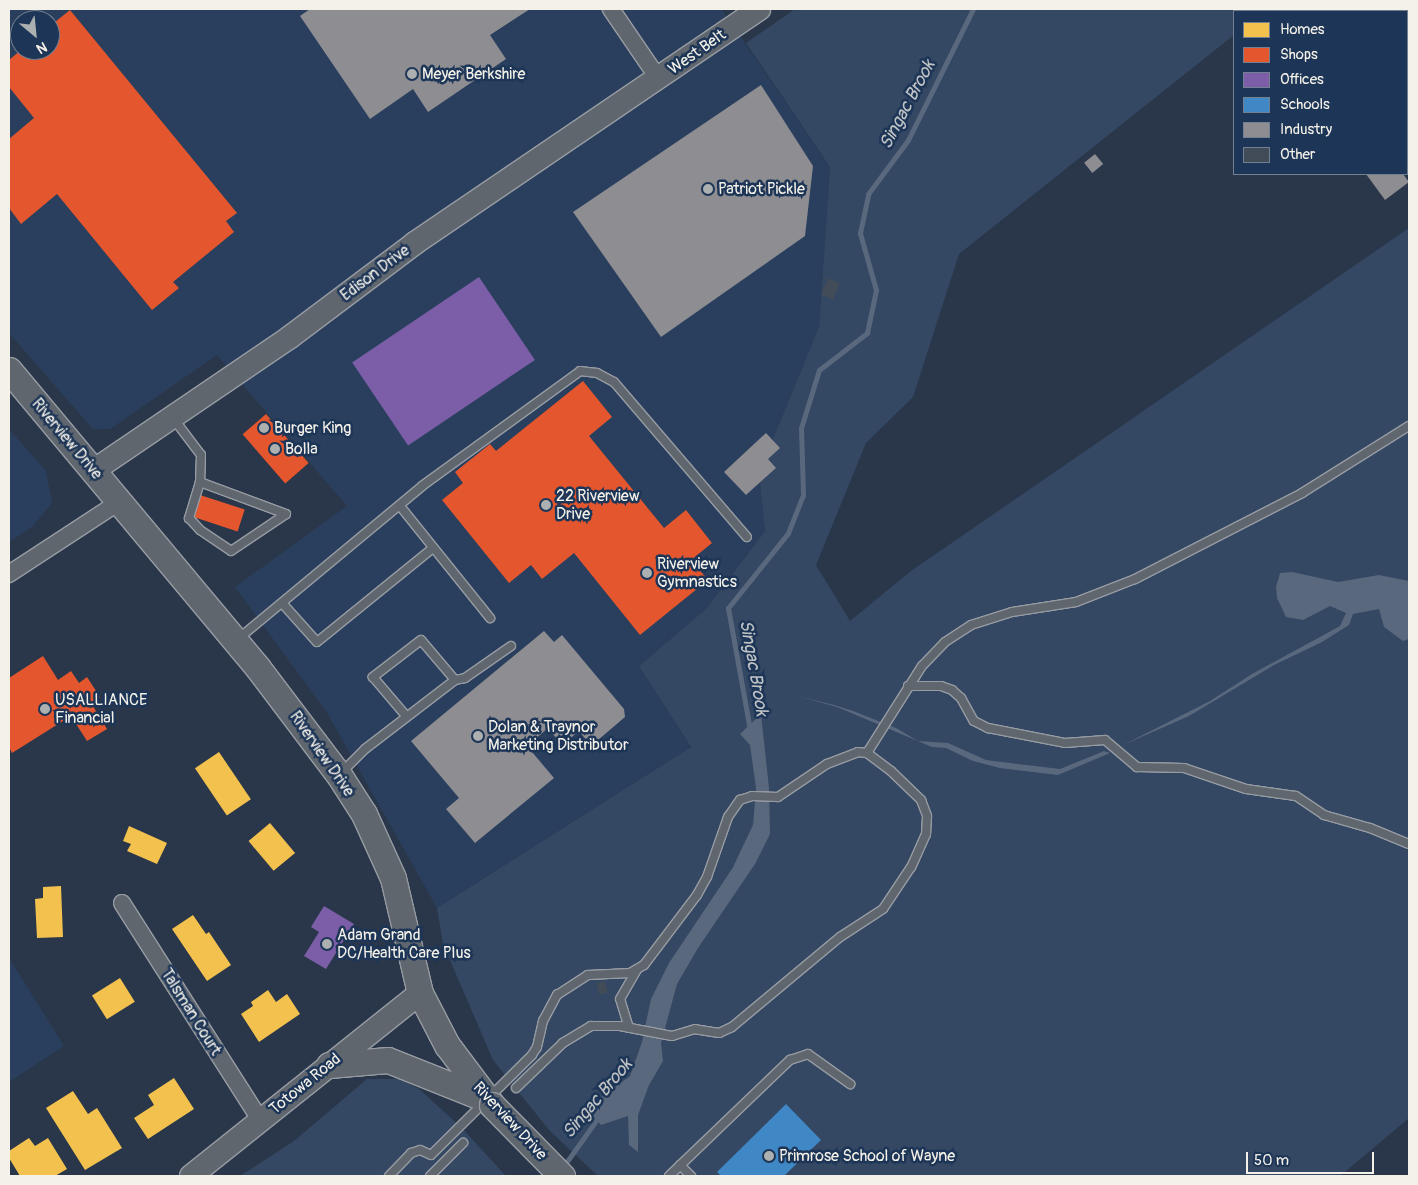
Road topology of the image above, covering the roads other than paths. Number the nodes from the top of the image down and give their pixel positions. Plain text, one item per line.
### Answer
1 (611, 9) edge
2 (759, 9) edge
3 (658, 78) junction
4 (9, 370) edge
5 (172, 416) junction
6 (1409, 426) edge
7 (93, 471) junction
8 (200, 482) junction
9 (119, 502) junction
10 (400, 506) junction
11 (747, 537) dead end
12 (433, 548) junction
13 (9, 574) edge
14 (282, 603) junction
15 (490, 618) dead end
16 (236, 642) junction
17 (511, 646) dead end
18 (455, 680) junction
19 (908, 686) junction
20 (407, 717) junction
21 (867, 753) junction
22 (339, 775) junction
23 (1409, 844) edge
24 (122, 903) dead end
25 (637, 970) junction
26 (420, 993) junction
27 (633, 1028) junction
28 (537, 1047) junction
29 (543, 1059) junction
30 (329, 1065) junction
31 (850, 1084) dead end
32 (516, 1088) dead end
33 (489, 1102) junction
34 (260, 1120) junction
35 (463, 1143) dead end
36 (431, 1155) junction
37 (440, 1165) junction
38 (680, 1166) junction
39 (191, 1176) edge
40 (389, 1176) edge
41 (430, 1176) edge
42 (562, 1176) edge
43 (669, 1176) edge
44 (691, 1176) edge

1 - 3 street
2 - 3 main road, West Belt
3 - 5 main road, Edison Drive
4 - 7 main road, Riverview Drive
5 - 7 main road, Edison Drive
5 - 8 lane
6 - 19 lane
7 - 9 main road, Riverview Drive
8 - 8 lane
9 - 13 street
9 - 16 main road, Riverview Drive
10 - 11 lane
10 - 12 lane
10 - 14 lane
12 - 14 lane
12 - 15 lane
14 - 16 lane
16 - 22 main road, Riverview Drive
17 - 18 lane
18 - 20 lane
18 - 20 lane
19 - 21 lane
19 - 23 lane
20 - 22 lane
21 - 25 lane
21 - 27 lane
22 - 26 main road, Riverview Drive
24 - 34 street, Talsman Court
25 - 27 lane
25 - 28 lane
26 - 30 main road, Totowa Road
26 - 33 main road, Riverview Drive
27 - 29 lane
28 - 29 lane
28 - 33 lane
29 - 32 lane
30 - 33 main road
30 - 34 main road, Totowa Road
31 - 38 lane
33 - 36 lane
33 - 42 main road, Riverview Drive, bridge
34 - 39 main road, Totowa Road
35 - 37 lane
36 - 37 lane
36 - 40 lane
37 - 41 lane
38 - 43 lane
38 - 44 lane

